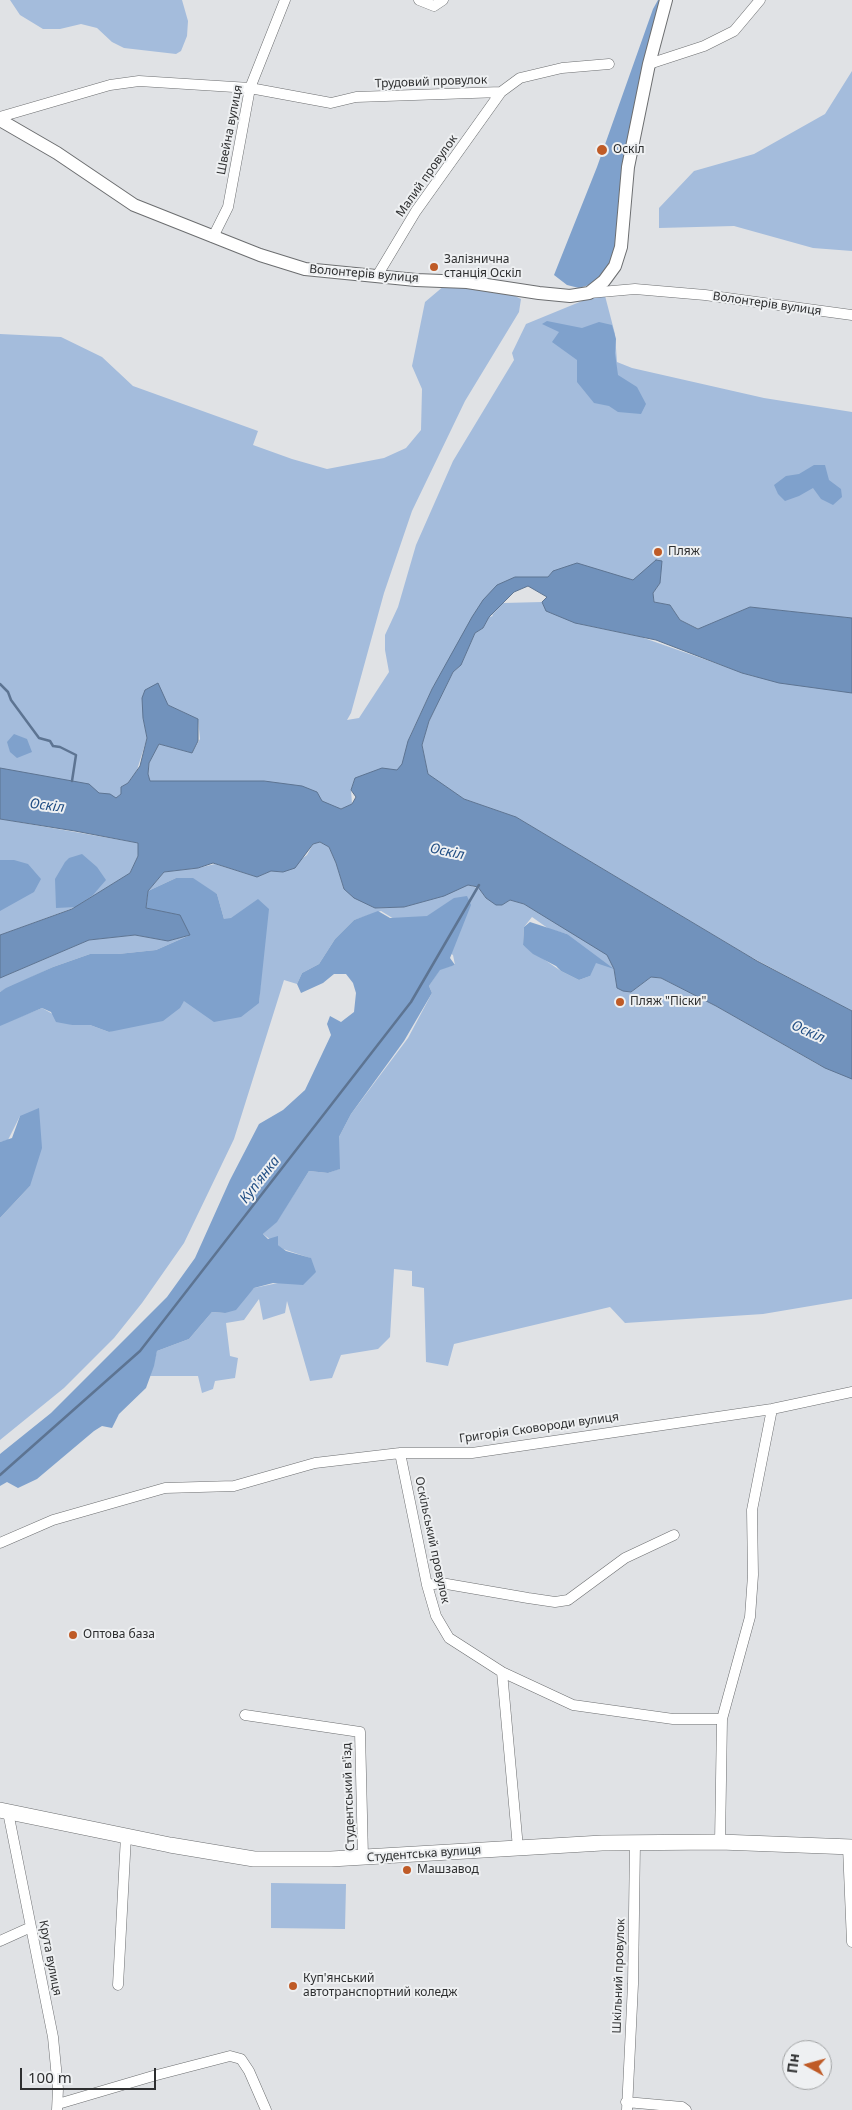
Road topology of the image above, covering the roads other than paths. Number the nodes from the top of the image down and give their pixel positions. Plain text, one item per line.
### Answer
1 (285, 0) edge
2 (419, 0) edge
3 (442, 0) edge
4 (666, 0) edge
5 (760, 0) edge
6 (609, 64) dead end
7 (649, 64) junction
8 (250, 88) junction
9 (501, 92) junction
10 (0, 119) edge
11 (213, 237) junction
12 (377, 276) junction
13 (589, 293) junction
14 (852, 315) edge
15 (852, 1392) edge
16 (772, 1409) junction
17 (400, 1453) junction
18 (674, 1535) dead end
19 (0, 1543) edge
20 (427, 1585) junction
21 (502, 1672) junction
22 (245, 1715) dead end
23 (722, 1719) junction
24 (4, 1811) edge
25 (126, 1836) junction
26 (720, 1842) junction
27 (635, 1843) junction
28 (850, 1847) edge
29 (518, 1848) junction
30 (363, 1857) junction
31 (31, 1927) junction
32 (0, 1941) edge
33 (852, 1942) edge
34 (118, 1986) dead end
35 (626, 2106) edge
36 (58, 2107) edge
37 (266, 2110) edge
38 (686, 2110) edge

1 - 8 street, Швейна вулиця
2 - 3 street
4 - 7 street
5 - 7 street
6 - 9 street, Трудовий провулок
7 - 13 street
8 - 9 street, Трудовий провулок
8 - 10 street, Трудовий провулок
8 - 11 street, Швейна вулиця
9 - 12 street, Малий провулок
10 - 11 street, Волонтерів вулиця
11 - 12 street, Волонтерів вулиця
12 - 13 street, Волонтерів вулиця
13 - 14 street, Волонтерів вулиця
15 - 16 street, Григорія Сковороди вулиця
16 - 17 street, Григорія Сковороди вулиця
16 - 23 street
17 - 19 street, Григорія Сковороди вулиця
17 - 20 street, Оскільський провулок
18 - 20 street
20 - 21 street, Оскільський провулок
21 - 23 street, Оскільський провулок
21 - 29 street
22 - 30 street, Студентський в'їзд
23 - 26 street
24 - 25 main road, Студентська вулиця
24 - 31 street, Крута вулиця
25 - 30 main road, Студентська вулиця
25 - 34 street
26 - 27 main road, Студентська вулиця
26 - 28 main road, Студентська вулиця
27 - 29 main road, Студентська вулиця
27 - 35 street, Шкільний провулок
28 - 33 street
29 - 30 main road, Студентська вулиця
31 - 32 street
31 - 36 street, Крута вулиця
35 - 38 street
36 - 37 street

